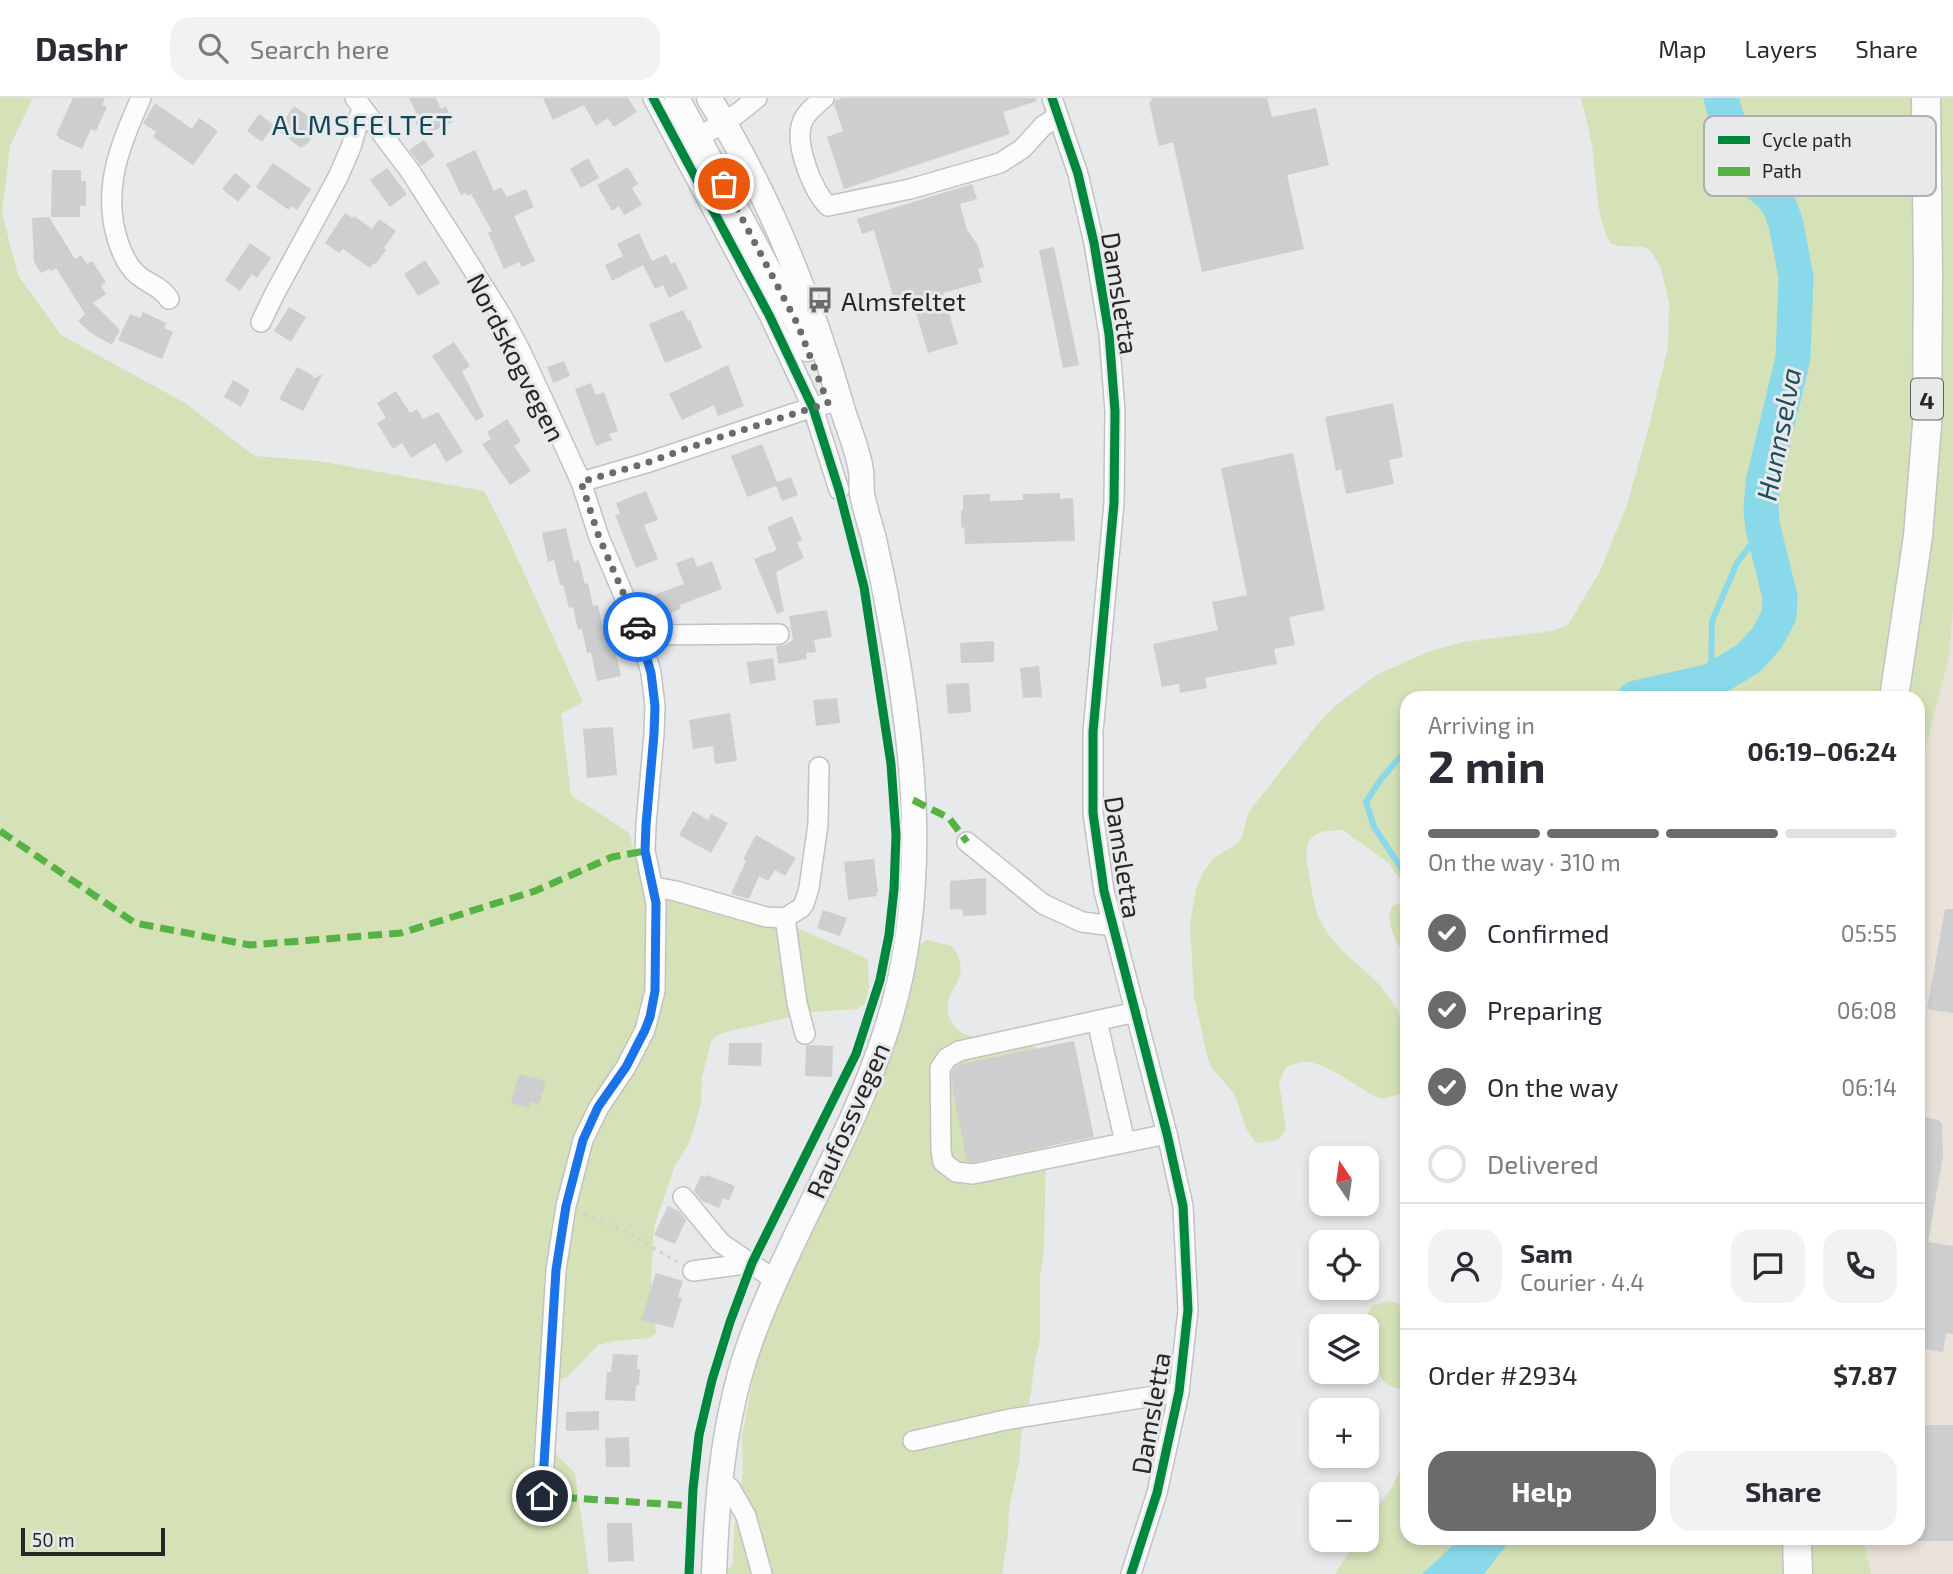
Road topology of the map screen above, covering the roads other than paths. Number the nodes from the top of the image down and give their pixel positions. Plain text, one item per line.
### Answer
1 (141, 98) edge
2 (653, 98) edge
3 (709, 98) edge
4 (757, 98) edge
5 (824, 98) edge
6 (1908, 98) edge
7 (1926, 98) edge
8 (687, 102) edge
9 (358, 103) edge
10 (1055, 107) edge
11 (1908, 116) edge
12 (1926, 116) edge
13 (724, 122) junction
14 (699, 138) junction
15 (1909, 196) edge
16 (1927, 196) edge
17 (169, 299) dead end
18 (261, 322) dead end
19 (827, 403) junction
20 (581, 482) junction
21 (779, 634) dead end
22 (641, 636) junction
23 (1879, 691) edge
24 (1895, 691) edge
25 (819, 767) dead end
26 (967, 842) dead end
27 (654, 887) junction
28 (782, 918) junction
29 (1113, 926) junction
30 (1136, 1012) junction
31 (1097, 1021) junction
32 (806, 1034) dead end
33 (1167, 1133) junction
34 (1125, 1142) junction
35 (683, 1197) dead end
36 (752, 1264) junction
37 (694, 1270) road end
38 (775, 1280) junction
39 (1179, 1392) junction
40 (913, 1441) dead end
41 (720, 1482) junction
42 (542, 1496) dead end
43 (1797, 1545) edge
44 (1815, 1545) edge
45 (714, 1574) edge
46 (762, 1574) edge
47 (1131, 1574) edge
48 (1798, 1574) edge
49 (1816, 1574) edge

1 - 17 street
2 - 19 street
3 - 13 main road, Raufossvegen
4 - 13 street
5 - 10 street, Damsletta
6 - 11 highway, 4
7 - 12 highway, 4
8 - 14 main road, Raufossvegen
9 - 18 street
9 - 20 street, Nordskogvegen
10 - 29 street, Damsletta
13 - 14 street
13 - 19 main road, Raufossvegen
14 - 19 main road, Raufossvegen
15 - 23 highway, 4
16 - 24 highway, 4
19 - 20 street
19 - 38 main road, Raufossvegen
20 - 22 street, Nordskogvegen
21 - 22 street
22 - 27 street, Nordskogvegen
25 - 28 street
26 - 29 street
27 - 28 street
27 - 42 street, Nordskogvegen
28 - 32 street
29 - 30 street, Damsletta
30 - 31 street
30 - 33 street, Damsletta
31 - 34 street
31 - 34 street
33 - 34 street
33 - 39 street, Damsletta
35 - 36 street
36 - 37 street
36 - 38 street
38 - 41 main road, Raufossvegen
39 - 40 street, Damsletta
39 - 47 street, Damsletta
41 - 45 main road, Raufossvegen
41 - 46 street
43 - 48 highway
44 - 49 highway

